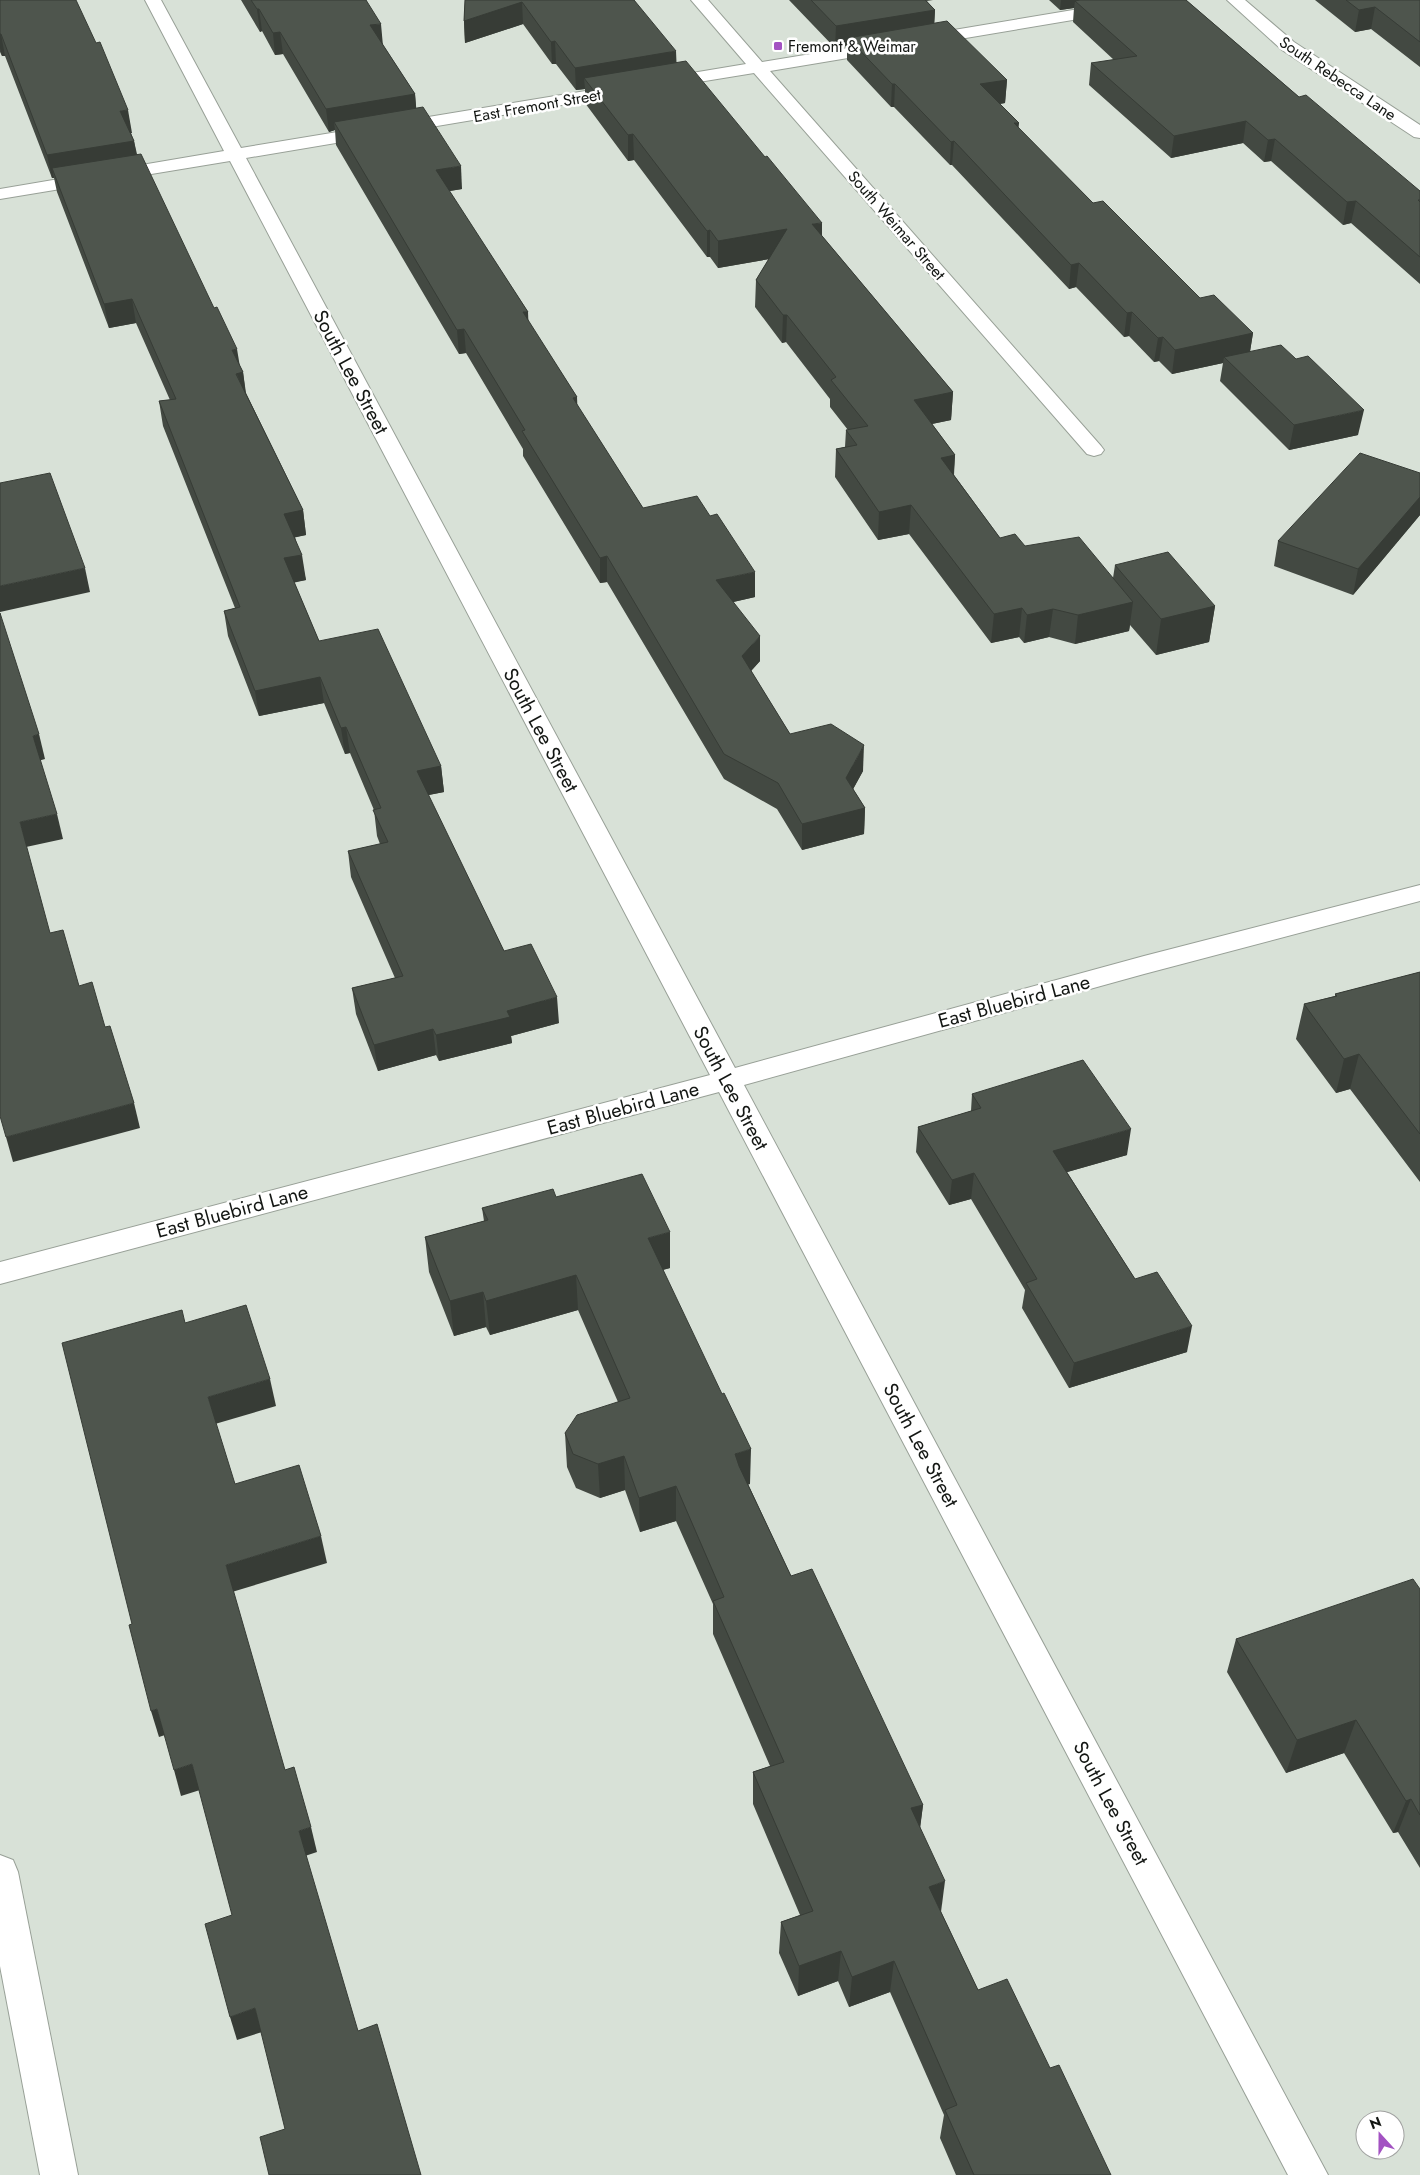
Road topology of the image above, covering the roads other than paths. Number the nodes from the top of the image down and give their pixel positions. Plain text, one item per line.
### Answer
1 (153, 0) edge
2 (699, 0) edge
3 (1162, 0) edge
4 (1235, 0) edge
5 (758, 67) junction
6 (1420, 133) edge
7 (236, 155) junction
8 (0, 194) edge
9 (1094, 450) dead end
10 (1420, 894) edge
11 (727, 1080) junction
12 (0, 1273) edge
13 (0, 1872) edge
14 (59, 2175) edge
15 (1309, 2175) edge

1 - 7 street, South Lee Street
2 - 5 street, South Weimar Street
3 - 5 street, East Fremont Street
4 - 6 street, South Rebecca Lane
5 - 7 street, East Fremont Street
5 - 9 street, South Weimar Street
7 - 8 street, East Fremont Street
7 - 11 street, South Lee Street
10 - 11 street, East Bluebird Lane
11 - 12 street, East Bluebird Lane
11 - 15 street, South Lee Street
13 - 14 street

